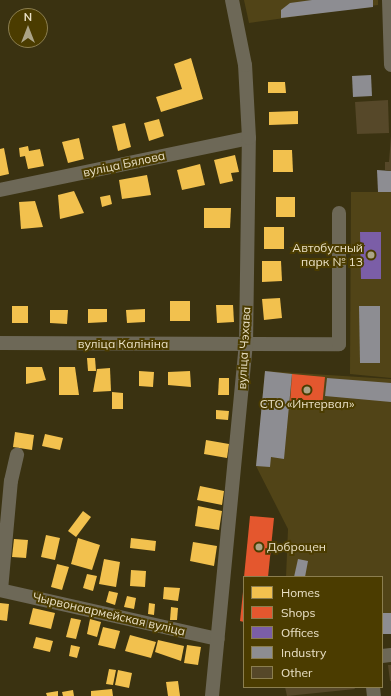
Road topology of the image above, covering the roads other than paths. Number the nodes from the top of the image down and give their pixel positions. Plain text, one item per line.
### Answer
1 (232, 0) edge
2 (390, 2) edge
3 (391, 65) edge
4 (248, 138) junction
5 (0, 190) edge
6 (339, 213) dead end
7 (0, 343) edge
8 (246, 345) junction
9 (17, 455) dead end
10 (0, 590) edge
11 (218, 639) junction
12 (212, 696) edge

1 - 4 street, вуліца Чэхава
2 - 3 street
4 - 5 street, вуліца Бялова
4 - 8 street, вуліца Чэхава
6 - 8 street, вуліца Калініна
7 - 8 street, вуліца Калініна
8 - 11 street, вуліца Чэхава
9 - 10 street
10 - 11 street, Чырвонаармейская вуліца
11 - 12 street, вуліца Чэхава

